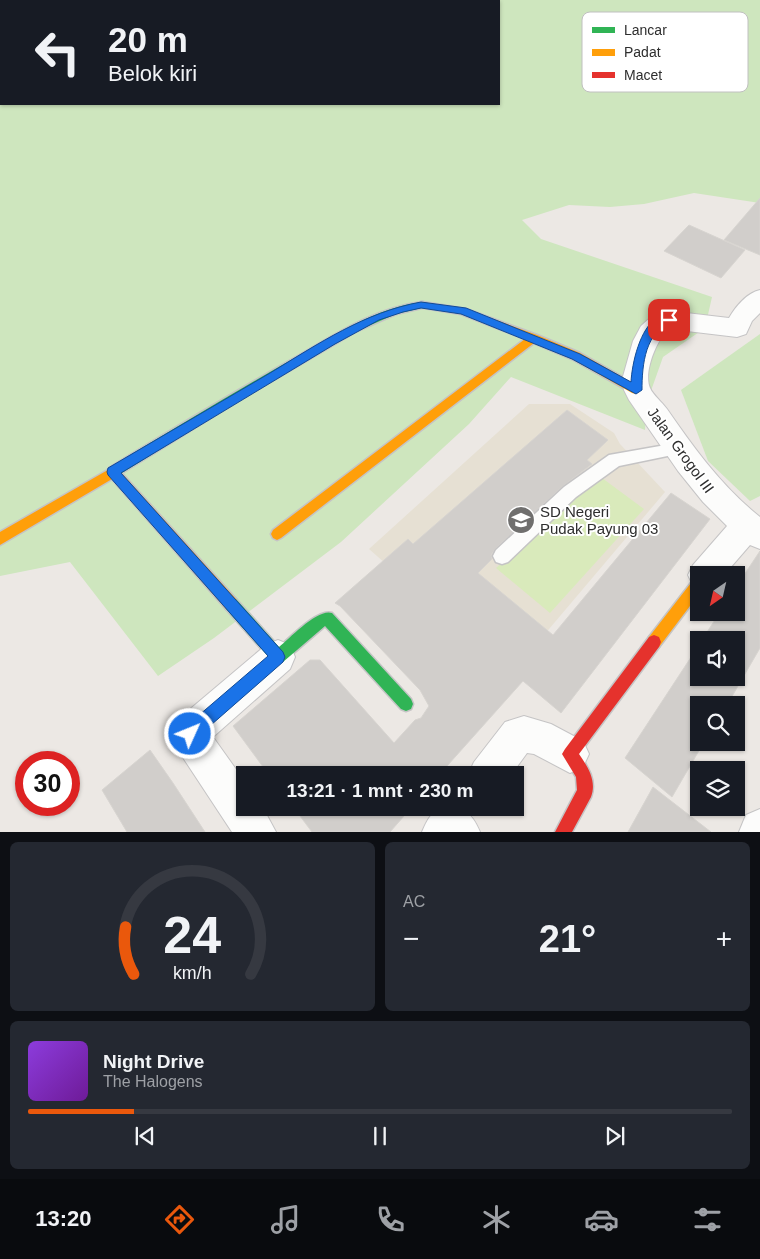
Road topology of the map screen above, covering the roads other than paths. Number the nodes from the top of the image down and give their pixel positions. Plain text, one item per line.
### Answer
1 (760, 298) edge
2 (749, 328) edge
3 (534, 338) junction
4 (636, 390) junction
5 (677, 449) junction
6 (113, 472) junction
7 (754, 530) edge
8 (277, 534) dead end
9 (0, 539) edge
10 (502, 556) dead end
11 (714, 566) edge
12 (690, 594) edge
13 (278, 657) junction
14 (406, 704) dead end
15 (570, 754) junction
16 (494, 766) edge
17 (256, 832) edge
18 (563, 832) edge

1 - 2 street
2 - 4 street
3 - 4 street
3 - 6 street
3 - 8 street
4 - 5 street, Jalan Grogol III
5 - 7 street, Jalan Grogol III
5 - 10 lane
6 - 9 street
6 - 13 street
7 - 11 street
12 - 15 street
13 - 14 street
13 - 17 street
15 - 16 street
15 - 18 street

